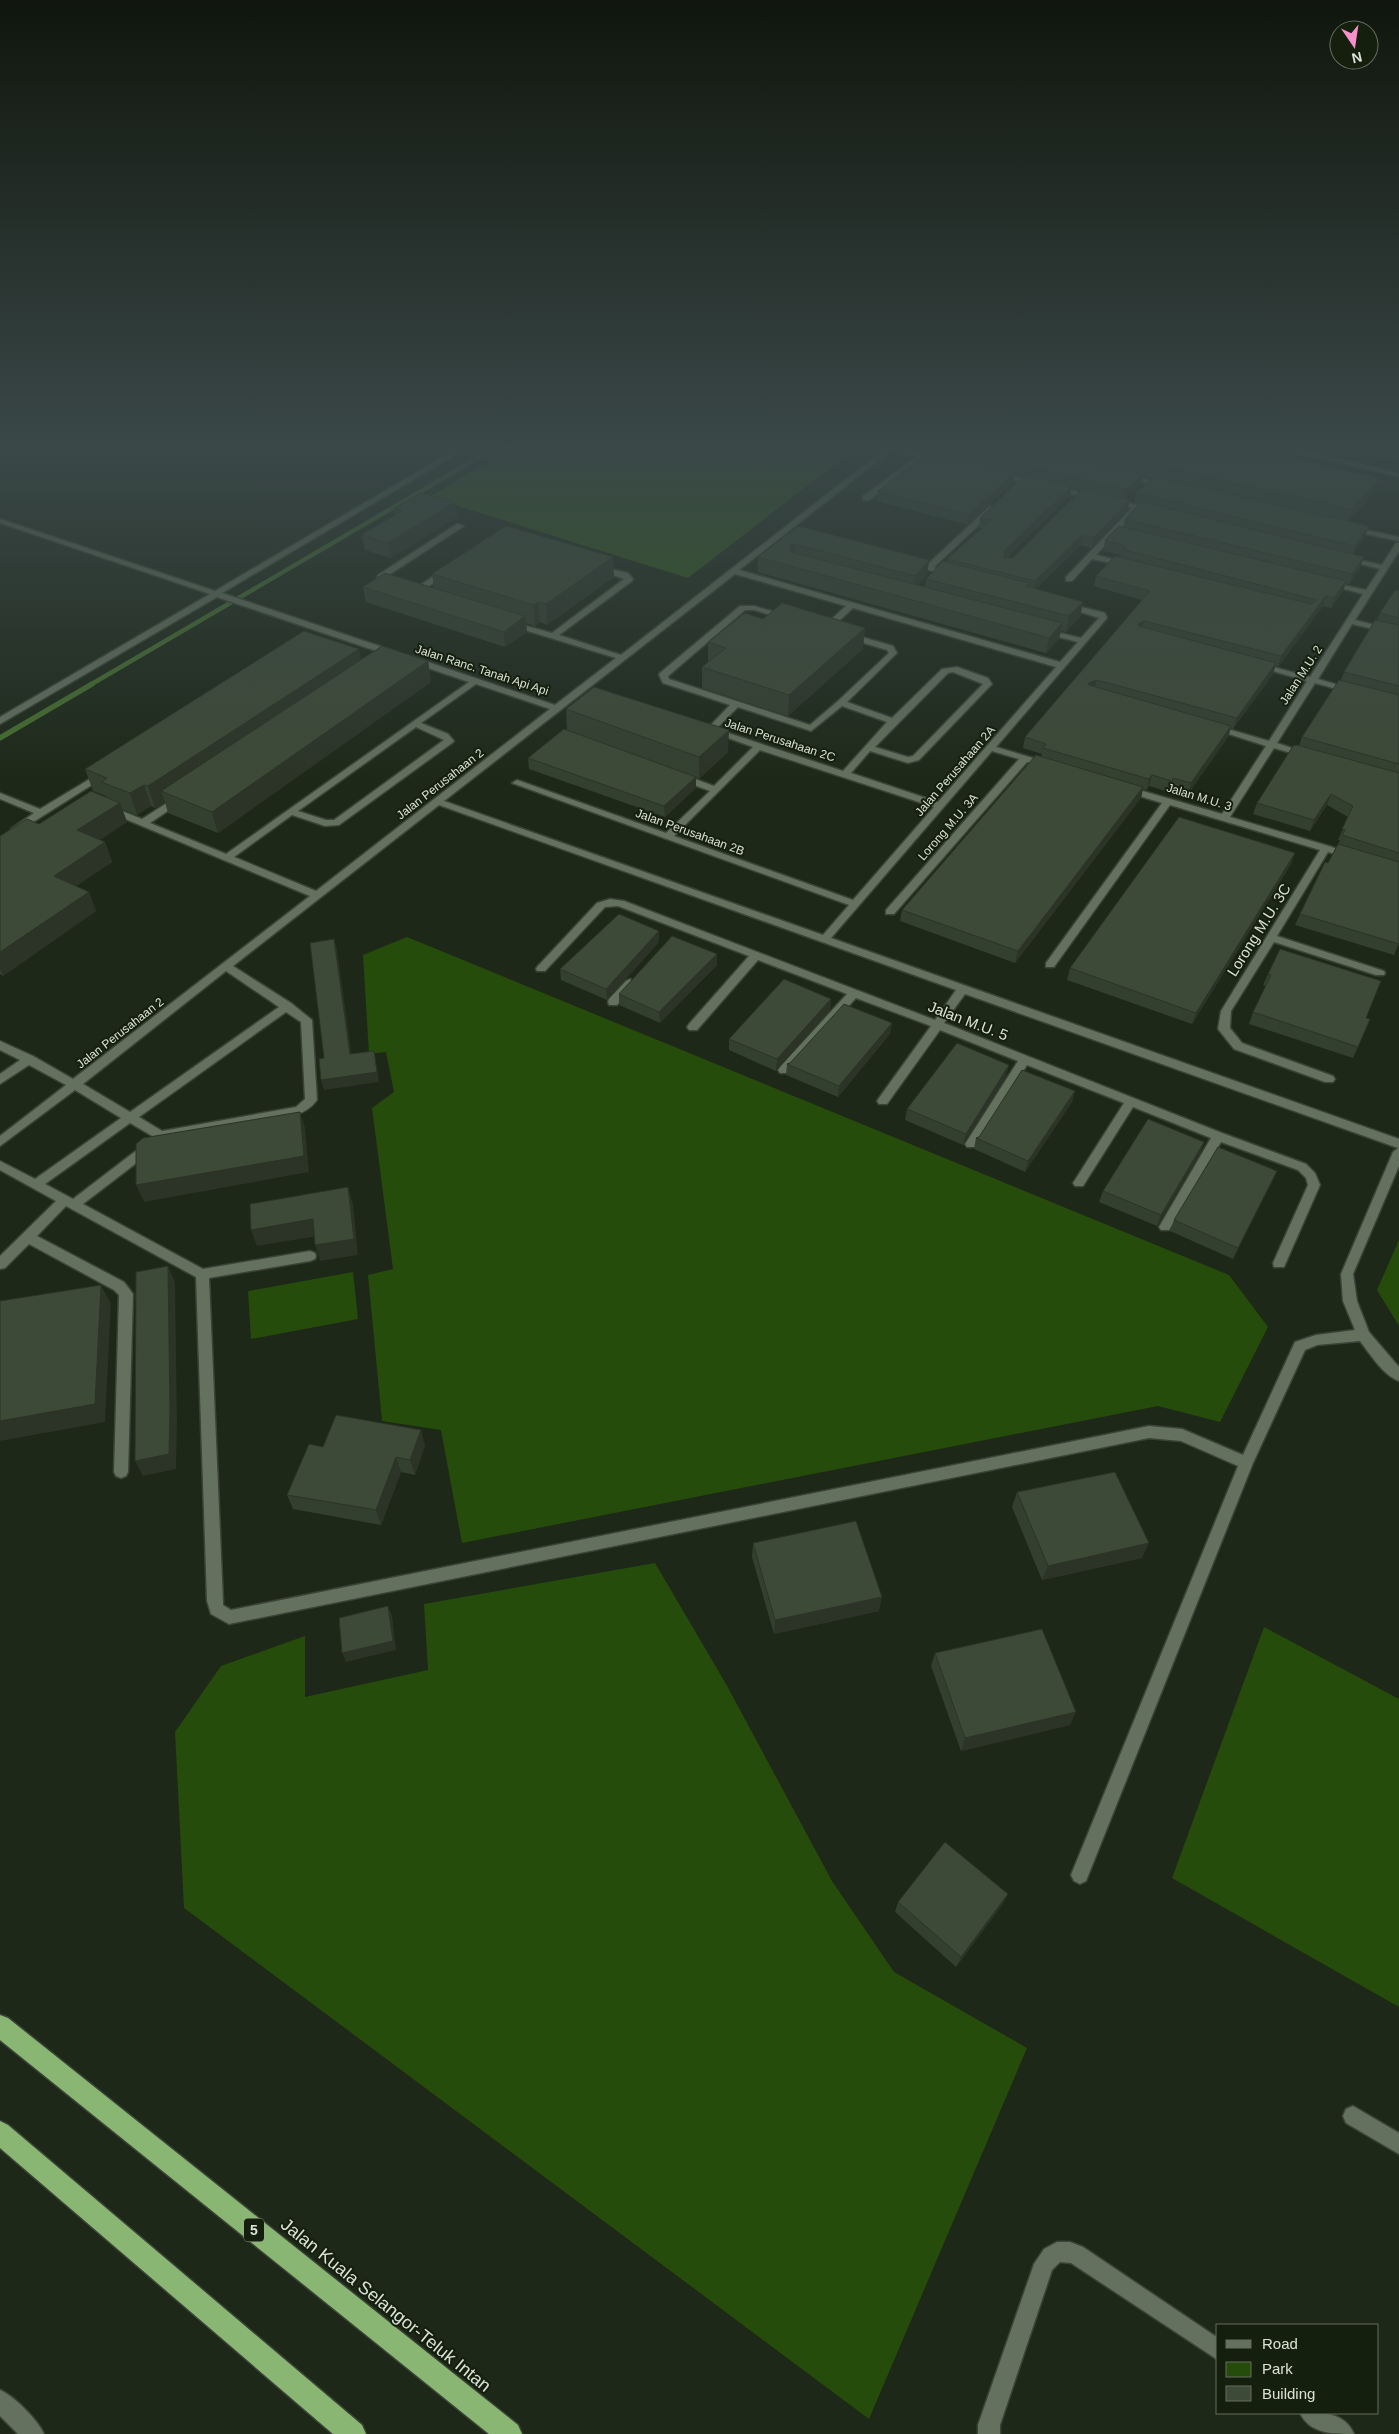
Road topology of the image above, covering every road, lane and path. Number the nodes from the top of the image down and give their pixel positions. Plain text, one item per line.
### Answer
1 (111, 559) edge
2 (276, 559) edge
3 (410, 559) edge
4 (750, 559) edge
5 (939, 559) edge
6 (1089, 559) edge
7 (1101, 559) edge
8 (1343, 559) edge
9 (1390, 559) edge
10 (900, 561) edge
11 (589, 564) edge
12 (454, 566) edge
13 (929, 568) junction
14 (1138, 568) edge
15 (1384, 568) junction
16 (734, 571) junction
17 (957, 576) edge
18 (1069, 579) dead end
19 (1321, 582) edge
20 (390, 585) edge
21 (1368, 593) junction
22 (216, 594) junction
23 (423, 595) edge
24 (1057, 602) edge
25 (852, 604) junction
26 (498, 618) edge
27 (1350, 621) junction
28 (827, 628) junction
29 (1038, 628) edge
30 (1399, 633) edge
31 (553, 636) junction
32 (1084, 641) junction
33 (623, 658) junction
34 (1246, 662) edge
35 (1063, 666) junction
36 (1313, 680) junction
37 (475, 681) junction
38 (1361, 692) edge
39 (841, 703) junction
40 (736, 704) junction
41 (558, 709) junction
42 (0, 721) edge
43 (894, 721) junction
44 (415, 724) junction
45 (1205, 726) edge
46 (1271, 745) junction
47 (759, 746) junction
48 (869, 748) junction
49 (991, 748) junction
50 (1024, 758) junction
51 (1317, 758) edge
52 (1053, 767) edge
53 (113, 768) edge
54 (670, 773) edge
55 (845, 774) junction
56 (517, 783) dead end
57 (1120, 787) edge
58 (192, 790) edge
59 (716, 790) junction
60 (0, 796) edge
61 (1168, 801) junction
62 (438, 802) junction
63 (99, 805) edge
64 (940, 806) junction
65 (291, 812) junction
66 (41, 813) junction
67 (1224, 818) junction
68 (143, 823) junction
69 (13, 831) edge
70 (667, 837) junction
71 (1326, 848) junction
72 (226, 858) junction
73 (1363, 859) edge
74 (317, 895) junction
75 (855, 904) junction
76 (890, 912) dead end
77 (1273, 938) junction
78 (824, 940) junction
79 (756, 955) junction
80 (226, 966) junction
81 (1050, 966) dead end
82 (541, 969) dead end
83 (1380, 973) dead end
84 (638, 975) edge
85 (963, 988) junction
86 (854, 993) junction
87 (613, 1002) dead end
88 (287, 1006) junction
89 (938, 1025) junction
90 (692, 1027) dead end
91 (0, 1044) edge
92 (1025, 1059) junction
93 (29, 1060) junction
94 (784, 1070) dead end
95 (1329, 1079) dead end
96 (0, 1080) edge
97 (74, 1084) junction
98 (883, 1100) dead end
99 (1131, 1101) junction
100 (130, 1117) junction
101 (161, 1136) junction
102 (1218, 1136) junction
103 (0, 1142) edge
104 (971, 1144) dead end
105 (1399, 1144) edge
106 (1399, 1152) edge
107 (0, 1165) edge
108 (1079, 1183) dead end
109 (35, 1184) junction
110 (69, 1202) junction
111 (1165, 1227) dead end
112 (28, 1237) junction
113 (310, 1256) dead end
114 (1279, 1263) dead end
115 (0, 1264) edge
116 (202, 1274) junction
117 (1363, 1335) junction
118 (1399, 1375) edge
119 (1246, 1463) junction
120 (121, 1472) dead end
121 (1080, 1876) dead end
122 (0, 2026) edge
123 (1353, 2116) dead end
124 (0, 2133) edge
125 (1399, 2144) edge
126 (1216, 2349) edge
127 (0, 2401) edge
128 (1313, 2414) edge
129 (33, 2434) edge
130 (353, 2434) edge
131 (509, 2434) edge
132 (988, 2434) edge
133 (1343, 2434) edge

1 - 22 street, Jalan Ranc. Tanah Api Api
2 - 22 street
3 - 20 street
4 - 16 street, Jalan Perusahaan 2
5 - 13 street
6 - 18 street
7 - 14 street
8 - 15 street
9 - 15 street, Jalan M.U. 2
10 - 13 street
11 - 31 street
12 - 23 street
13 - 17 street
15 - 21 street, Jalan M.U. 2
16 - 25 street
16 - 33 street, Jalan Perusahaan 2
19 - 21 street
21 - 27 street, Jalan M.U. 2
22 - 37 street, Jalan Ranc. Tanah Api Api
22 - 42 street
24 - 32 street, Jalan Perusahaan 2A
25 - 28 street
25 - 35 street
26 - 31 street
27 - 30 street
27 - 36 street, Jalan M.U. 2
28 - 39 street
28 - 40 street
29 - 32 street
31 - 33 street
32 - 35 street, Jalan Perusahaan 2A
33 - 41 street, Jalan Perusahaan 2
34 - 36 street
35 - 49 street, Jalan Perusahaan 2A
36 - 38 street
36 - 46 street, Jalan M.U. 2
37 - 41 street, Jalan Ranc. Tanah Api Api
37 - 44 street
39 - 40 street
39 - 43 street
40 - 47 street, Jalan Perusahaan 2C
41 - 62 street, Jalan Perusahaan 2
43 - 48 street
43 - 48 street
44 - 65 street
44 - 65 street
45 - 46 street
46 - 51 street
46 - 67 street, Jalan M.U. 2
47 - 55 street, Jalan Perusahaan 2C
47 - 59 street
48 - 55 street
49 - 50 street
49 - 64 street, Jalan Perusahaan 2A
50 - 52 street
50 - 76 street, Lorong M.U. 3A
53 - 66 street
54 - 59 street
55 - 64 street, Jalan Perusahaan 2C
56 - 70 street, Jalan Perusahaan 2B
57 - 61 street, Jalan M.U. 3
58 - 68 street
59 - 70 street
60 - 66 street
61 - 67 street, Jalan M.U. 3
61 - 81 street
62 - 74 street, Jalan Perusahaan 2
62 - 78 street
63 - 68 street
64 - 75 street, Jalan Perusahaan 2A
65 - 72 street
66 - 69 street
67 - 71 street, Jalan M.U. 3
68 - 72 street
70 - 75 street, Jalan Perusahaan 2B
71 - 73 street, Jalan M.U. 3
71 - 77 street, Lorong M.U. 3C
72 - 74 street
74 - 80 street, Jalan Perusahaan 2
75 - 78 street, Jalan Perusahaan 2A
77 - 83 street
77 - 95 street, Lorong M.U. 3C
78 - 85 street
79 - 82 street, Jalan M.U. 5
79 - 86 street, Jalan M.U. 5
79 - 90 street
80 - 88 street
80 - 97 street, Jalan Perusahaan 2
84 - 87 street
85 - 89 street
85 - 105 street
86 - 89 street, Jalan M.U. 5
86 - 94 street
88 - 100 street
88 - 101 street
89 - 92 street, Jalan M.U. 5
89 - 98 street
91 - 93 street
92 - 99 street, Jalan M.U. 5
92 - 104 street
93 - 96 street
93 - 97 street
97 - 100 street
97 - 103 street, Jalan Perusahaan 2
99 - 102 street, Jalan M.U. 5
99 - 108 street
100 - 101 street
100 - 109 street
101 - 110 street
102 - 111 street
102 - 114 street, Jalan M.U. 5
106 - 117 street
107 - 109 street
109 - 110 street
110 - 112 street
110 - 116 street
112 - 115 street
112 - 120 street
113 - 116 street
116 - 119 street
117 - 118 street
117 - 119 street
119 - 121 street
122 - 131 highway, Jalan Kuala Selangor-Teluk Intan / 5
123 - 125 street
124 - 130 highway
126 - 132 street
127 - 129 street
128 - 133 street

